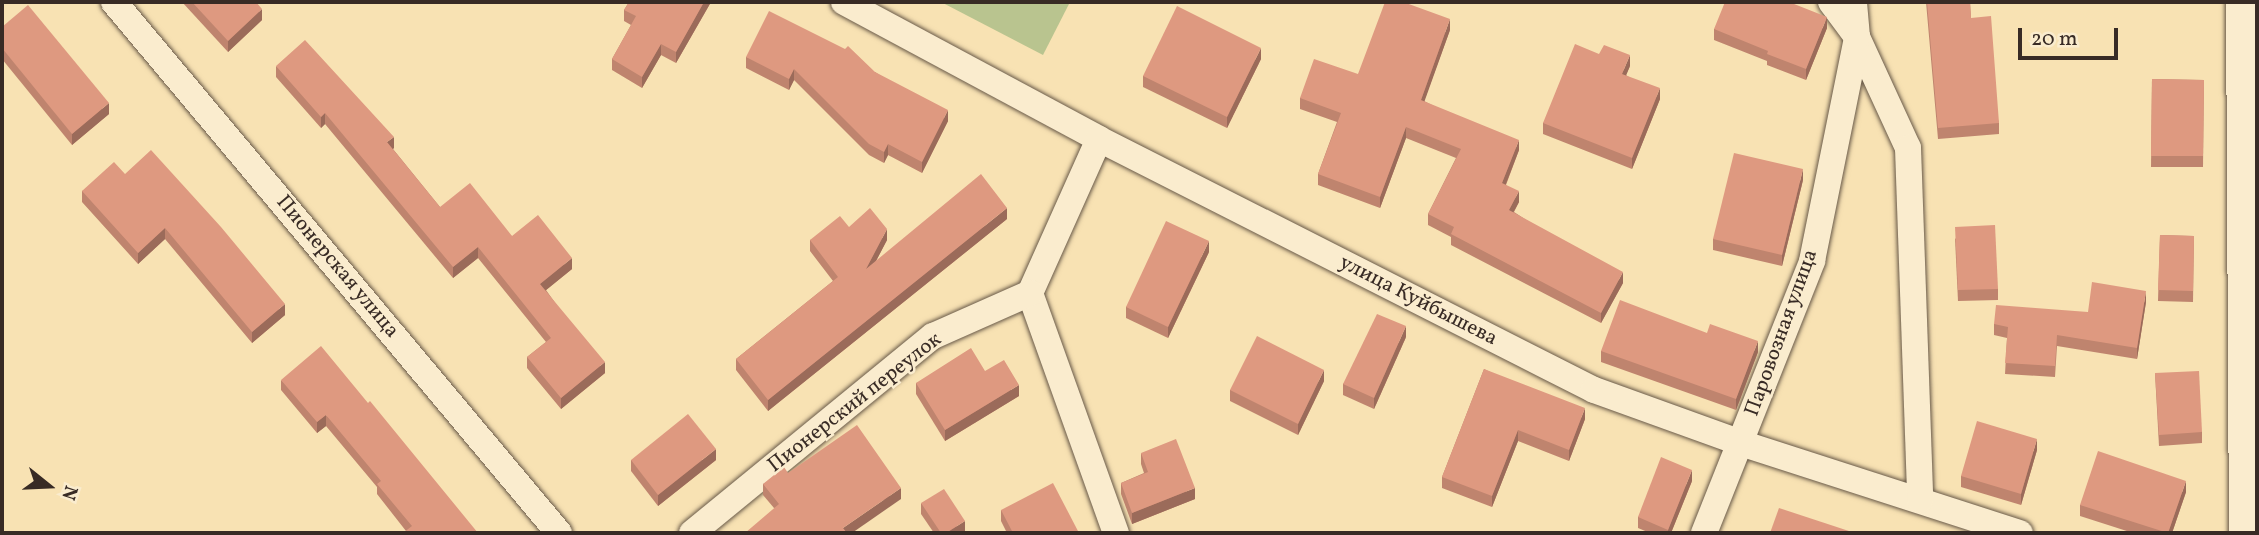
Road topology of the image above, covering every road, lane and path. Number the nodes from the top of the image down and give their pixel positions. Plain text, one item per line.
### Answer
1 (114, 2) edge
2 (844, 2) edge
3 (1831, 2) edge
4 (1854, 2) edge
5 (2245, 2) edge
6 (1857, 37) junction
7 (1099, 139) junction
8 (1030, 293) junction
9 (1741, 443) junction
10 (1920, 500) junction
11 (559, 533) edge
12 (692, 533) edge
13 (1116, 533) edge
14 (1704, 533) edge
15 (2020, 533) edge
16 (2248, 533) edge

1 - 11 street, Пионерская улица
2 - 7 street, улица Куйбышева
3 - 6 street
4 - 6 street, Паровозная улица
5 - 16 main road
6 - 9 street, Паровозная улица
6 - 10 street
7 - 8 street
7 - 9 street, улица Куйбышева
8 - 12 street, Пионерский переулок
8 - 13 street
9 - 10 street, улица Куйбышева
9 - 14 street, Паровозная улица
10 - 15 street, улица Куйбышева

